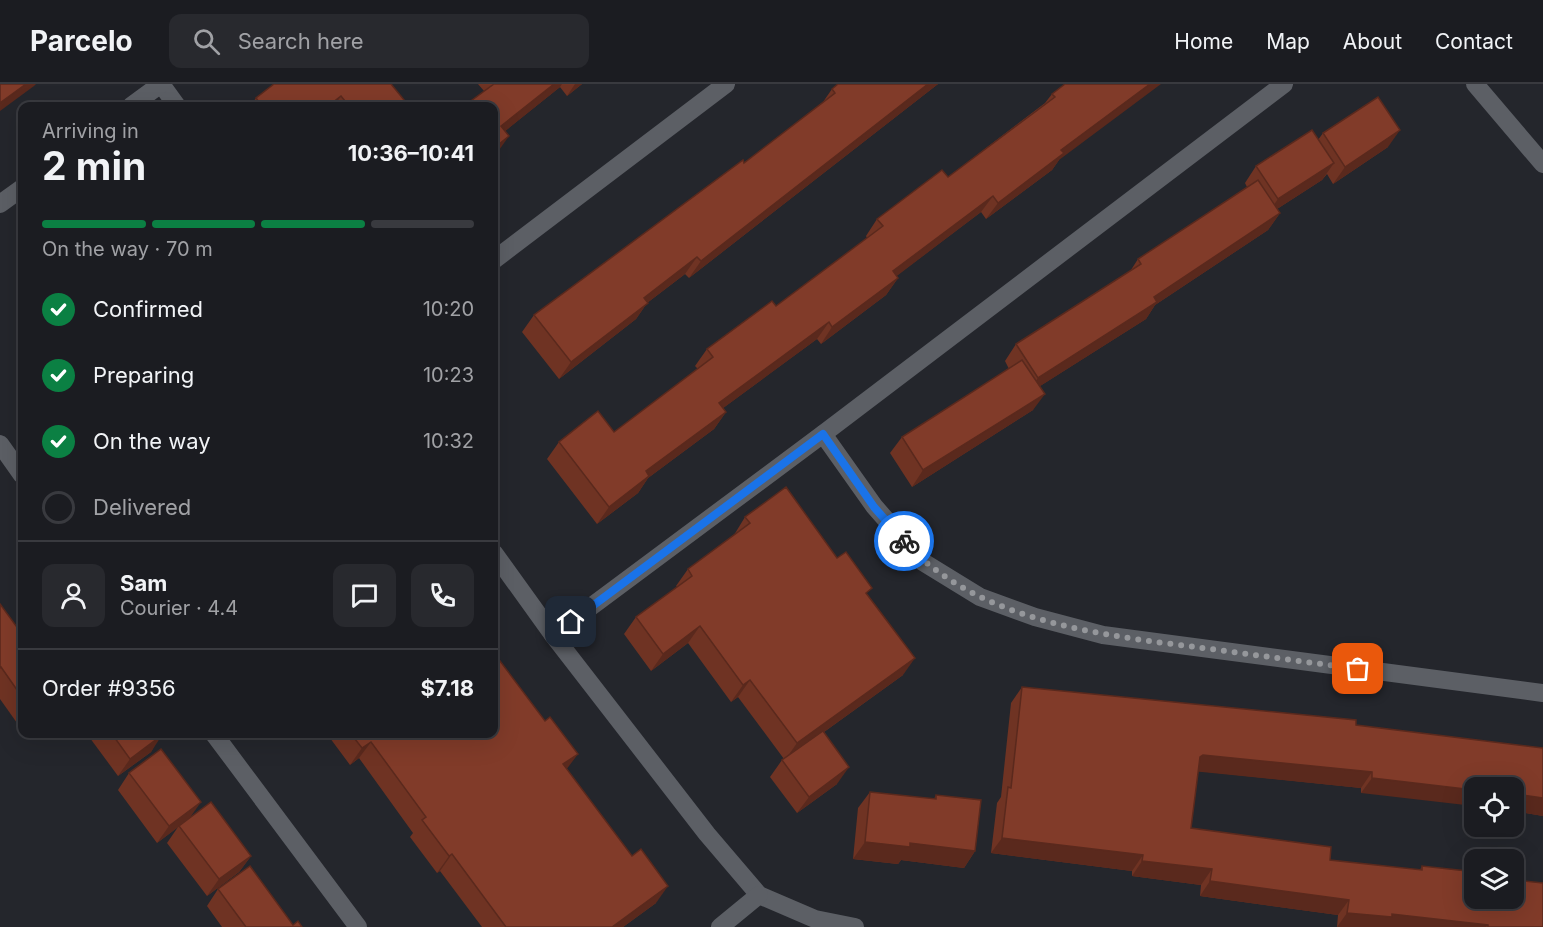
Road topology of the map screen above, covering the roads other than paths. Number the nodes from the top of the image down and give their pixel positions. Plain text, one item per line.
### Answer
1 (161, 84) edge
2 (726, 84) edge
3 (1284, 84) edge
4 (1475, 84) edge
5 (136, 102) edge
6 (174, 102) edge
7 (1543, 164) edge
8 (18, 191) edge
9 (0, 204) edge
10 (498, 257) edge
11 (823, 434) junction
12 (0, 444) edge
13 (18, 469) edge
14 (498, 559) edge
15 (552, 635) junction
16 (1543, 693) edge
17 (217, 738) edge
18 (759, 895) junction
19 (358, 927) edge
20 (720, 927) edge
21 (855, 927) edge

1 - 5 street
1 - 6 street
2 - 10 street
3 - 11 street
4 - 7 street
8 - 9 street
11 - 15 street
11 - 16 street
12 - 13 street
14 - 15 street
15 - 18 street
17 - 19 street
18 - 20 street
18 - 21 street

